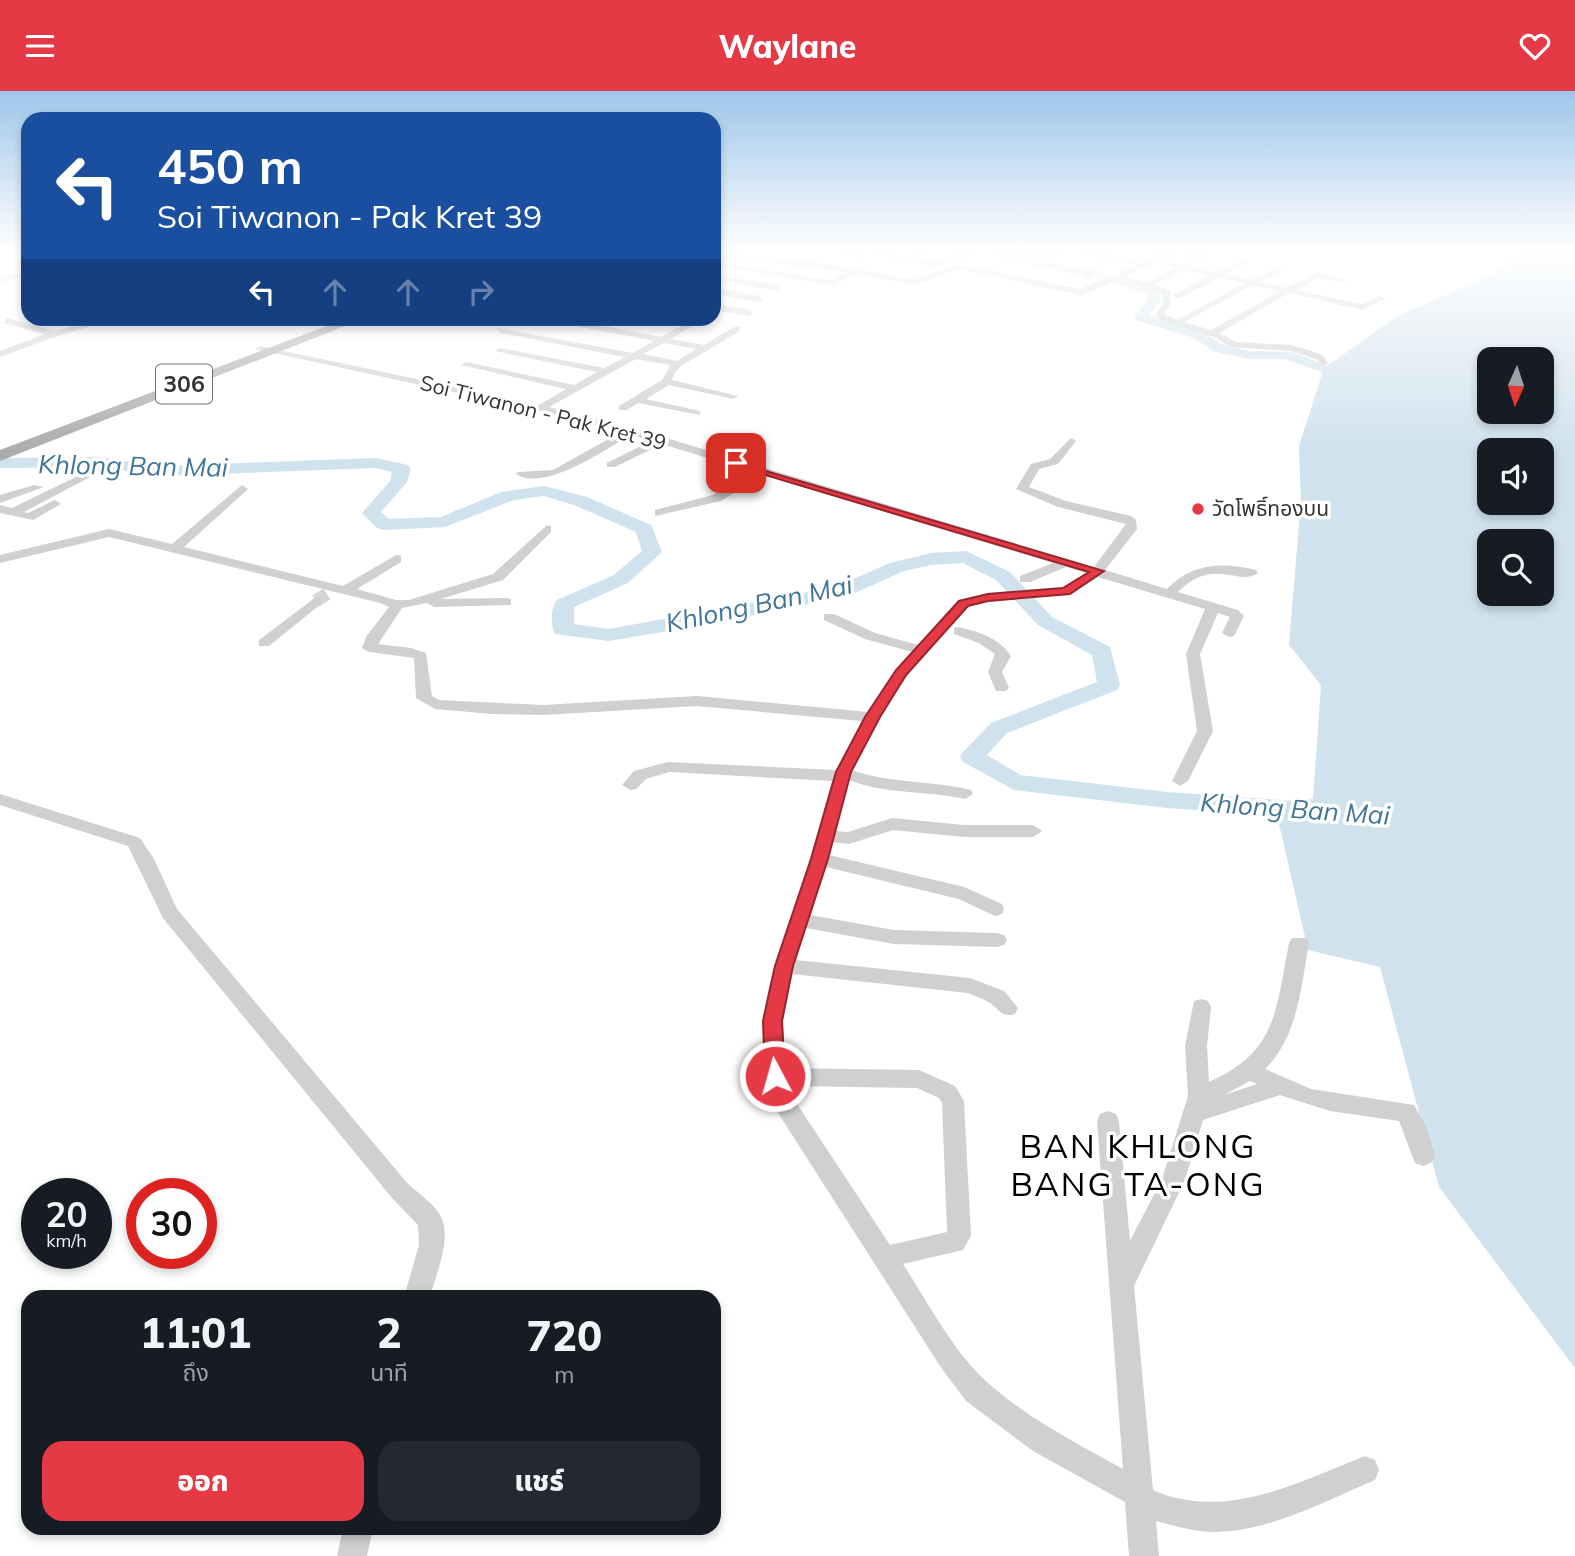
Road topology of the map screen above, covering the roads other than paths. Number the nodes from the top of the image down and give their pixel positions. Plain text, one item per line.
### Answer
1 (1162, 317) edge
2 (1187, 317) edge
3 (1240, 317) edge
4 (1182, 320) dead end
5 (7, 321) dead end
6 (21, 325) edge
7 (25, 326) edge
8 (85, 326) edge
9 (323, 326) edge
10 (335, 326) edge
11 (559, 326) edge
12 (598, 326) edge
13 (691, 326) edge
14 (722, 326) dead end
15 (500, 330) dead end
16 (1212, 333) junction
17 (54, 334) junction
18 (538, 337) junction
19 (662, 340) junction
20 (0, 343) edge
21 (570, 343) junction
22 (16, 348) junction
23 (705, 348) junction
24 (265, 350) junction
25 (500, 351) dead end
26 (0, 354) edge
27 (633, 355) junction
28 (540, 359) junction
29 (1323, 363) dead end
30 (678, 364) junction
31 (466, 365) dead end
32 (604, 371) junction
33 (510, 374) junction
34 (667, 382) junction
35 (574, 388) junction
36 (733, 396) dead end
37 (637, 400) junction
38 (540, 408) junction
39 (623, 408) dead end
40 (696, 412) dead end
41 (630, 431) junction
42 (662, 440) junction
43 (1072, 441) dead end
44 (4, 451) edge
45 (611, 465) dead end
46 (762, 471) junction
47 (522, 474) dead end
48 (86, 476) dead end
49 (38, 487) dead end
50 (242, 489) dead end
51 (0, 499) edge
52 (55, 504) dead end
53 (6, 511) edge
54 (659, 513) dead end
55 (547, 529) dead end
56 (173, 550) junction
57 (0, 559) edge
58 (396, 559) dead end
59 (1066, 562) junction
60 (1098, 571) junction
61 (1251, 573) dead end
62 (1025, 579) dead end
63 (337, 590) junction
64 (1169, 593) junction
65 (316, 601) tunnel mouth
66 (506, 602) dead end
67 (403, 604) junction
68 (1213, 607) junction
69 (834, 619) dead end
70 (950, 629) junction
71 (1229, 633) dead end
72 (264, 643) dead end
73 (920, 650) junction
74 (1001, 688) dead end
75 (872, 717) junction
76 (843, 774) junction
77 (1180, 781) dead end
78 (630, 785) dead end
79 (965, 794) dead end
80 (0, 799) edge
81 (1033, 831) dead end
82 (826, 836) junction
83 (819, 859) junction
84 (996, 909) dead end
85 (798, 920) junction
86 (997, 940) dead end
87 (1299, 943) dead end
88 (784, 966) junction
89 (1201, 1007) dead end
90 (1009, 1008) dead end
91 (1251, 1072) junction
92 (775, 1076) junction
93 (1282, 1085) junction
94 (1196, 1105) junction
95 (1108, 1121) dead end
96 (1423, 1156) dead end
97 (884, 1258) junction
98 (1121, 1287) junction
99 (419, 1290) edge
100 (1365, 1470) dead end
101 (1140, 1499) junction
102 (356, 1535) edge
103 (352, 1556) edge
104 (1144, 1556) edge

1 - 16 street
2 - 4 street
3 - 16 street
5 - 6 street
7 - 17 street
8 - 17 street
9 - 24 main road, 306
10 - 24 main road, 306
11 - 18 street
12 - 19 street
13 - 19 street
14 - 23 street
15 - 18 street
16 - 29 street
17 - 22 street
18 - 21 street
19 - 23 street
19 - 27 street
20 - 22 street
21 - 27 street
21 - 28 street
22 - 26 street
23 - 30 street
24 - 38 street, Soi Tiwanon - Pak Kret 39
24 - 44 main road, 306
25 - 28 street
27 - 30 street
27 - 32 street
28 - 32 street
28 - 33 street
30 - 34 street
31 - 33 street
32 - 35 street
33 - 35 street
34 - 36 street
34 - 37 street
35 - 38 street
37 - 39 street
37 - 40 street
38 - 41 street, Soi Tiwanon - Pak Kret 39
41 - 42 street, Soi Tiwanon - Pak Kret 39
41 - 47 street
42 - 45 street
42 - 46 street, Soi Tiwanon - Pak Kret 39
43 - 60 street
46 - 54 street
46 - 59 street, Soi Tiwanon - Pak Kret 39
48 - 53 street
49 - 51 street
50 - 56 street
52 - 53 street
55 - 67 street
56 - 57 street
56 - 63 street
58 - 63 street
59 - 60 street, Soi Tiwanon - Pak Kret 39
59 - 62 street
60 - 64 street, Soi Tiwanon - Pak Kret 39
60 - 70 street
61 - 64 street
63 - 67 street
64 - 68 street, Soi Tiwanon - Pak Kret 39
65 - 72 street
66 - 67 street
67 - 75 street
68 - 71 street, Soi Tiwanon - Pak Kret 39
68 - 77 street
69 - 73 street
70 - 73 street
70 - 74 street
73 - 75 street
75 - 76 street
76 - 78 street
76 - 79 street
76 - 82 street
80 - 99 street
81 - 82 street
82 - 83 street
83 - 84 street
83 - 85 street
85 - 86 street
85 - 88 street
87 - 91 street
88 - 90 street
88 - 92 street
89 - 94 street
91 - 93 street
91 - 94 street
92 - 97 street
92 - 97 street
93 - 94 street
93 - 96 street
94 - 98 street
95 - 98 street
97 - 101 street
98 - 101 street
100 - 101 street
101 - 104 street
102 - 103 street

